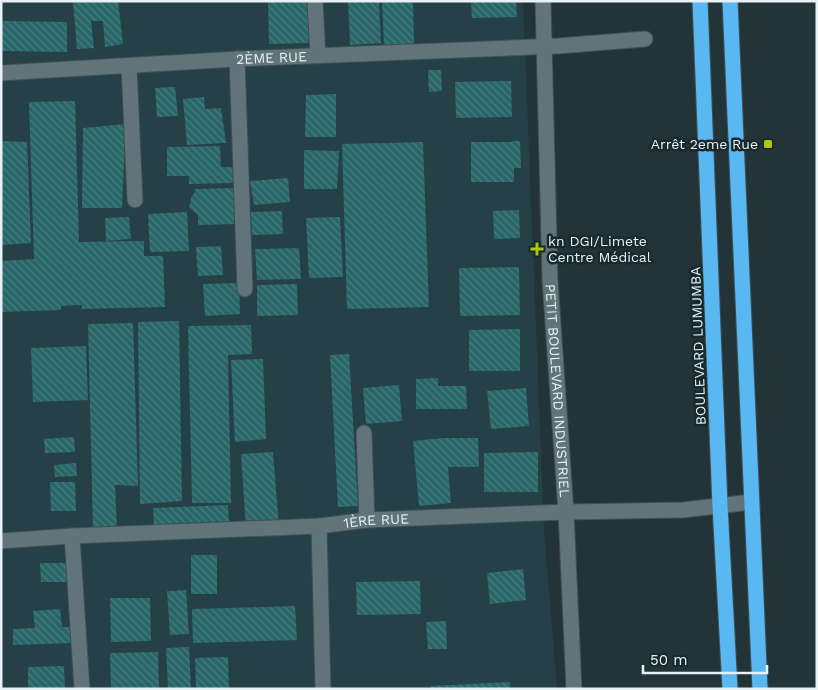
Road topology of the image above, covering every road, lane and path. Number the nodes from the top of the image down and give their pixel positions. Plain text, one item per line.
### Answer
1 (315, 1) edge
2 (543, 1) edge
3 (700, 1) edge
4 (730, 1) edge
5 (645, 39) dead end
6 (544, 46) junction
7 (318, 55) junction
8 (236, 59) junction
9 (129, 66) junction
10 (1, 73) edge
11 (135, 200) dead end
12 (244, 289) dead end
13 (364, 433) dead end
14 (751, 502) junction
15 (720, 506) junction
16 (566, 512) junction
17 (367, 520) junction
18 (319, 526) junction
19 (72, 536) junction
20 (1, 541) edge
21 (82, 689) edge
22 (324, 689) edge
23 (574, 689) edge
24 (730, 689) edge
25 (760, 689) edge

1 - 7 street
2 - 6 street, PETIT BOULEVARD INDUSTRIEL
3 - 15 highway, BOULEVARD LUMUMBA
4 - 14 highway
5 - 6 street, 2ÈME RUE
6 - 7 street, 2ÈME RUE
6 - 16 street, PETIT BOULEVARD INDUSTRIEL
7 - 8 street, 2ÈME RUE
8 - 9 street, 2ÈME RUE
8 - 12 street
9 - 10 street, 2ÈME RUE
9 - 11 street
13 - 17 street
14 - 15 street, 1ÈRE RUE
14 - 25 highway
15 - 16 street, 1ÈRE RUE
15 - 24 highway, BOULEVARD LUMUMBA
16 - 17 street, 1ÈRE RUE
16 - 23 street, PETIT BOULEVARD INDUSTRIEL
17 - 18 street, 1ÈRE RUE
18 - 19 street, 1ÈRE RUE
18 - 22 street
19 - 20 street, 1ÈRE RUE
19 - 21 street

